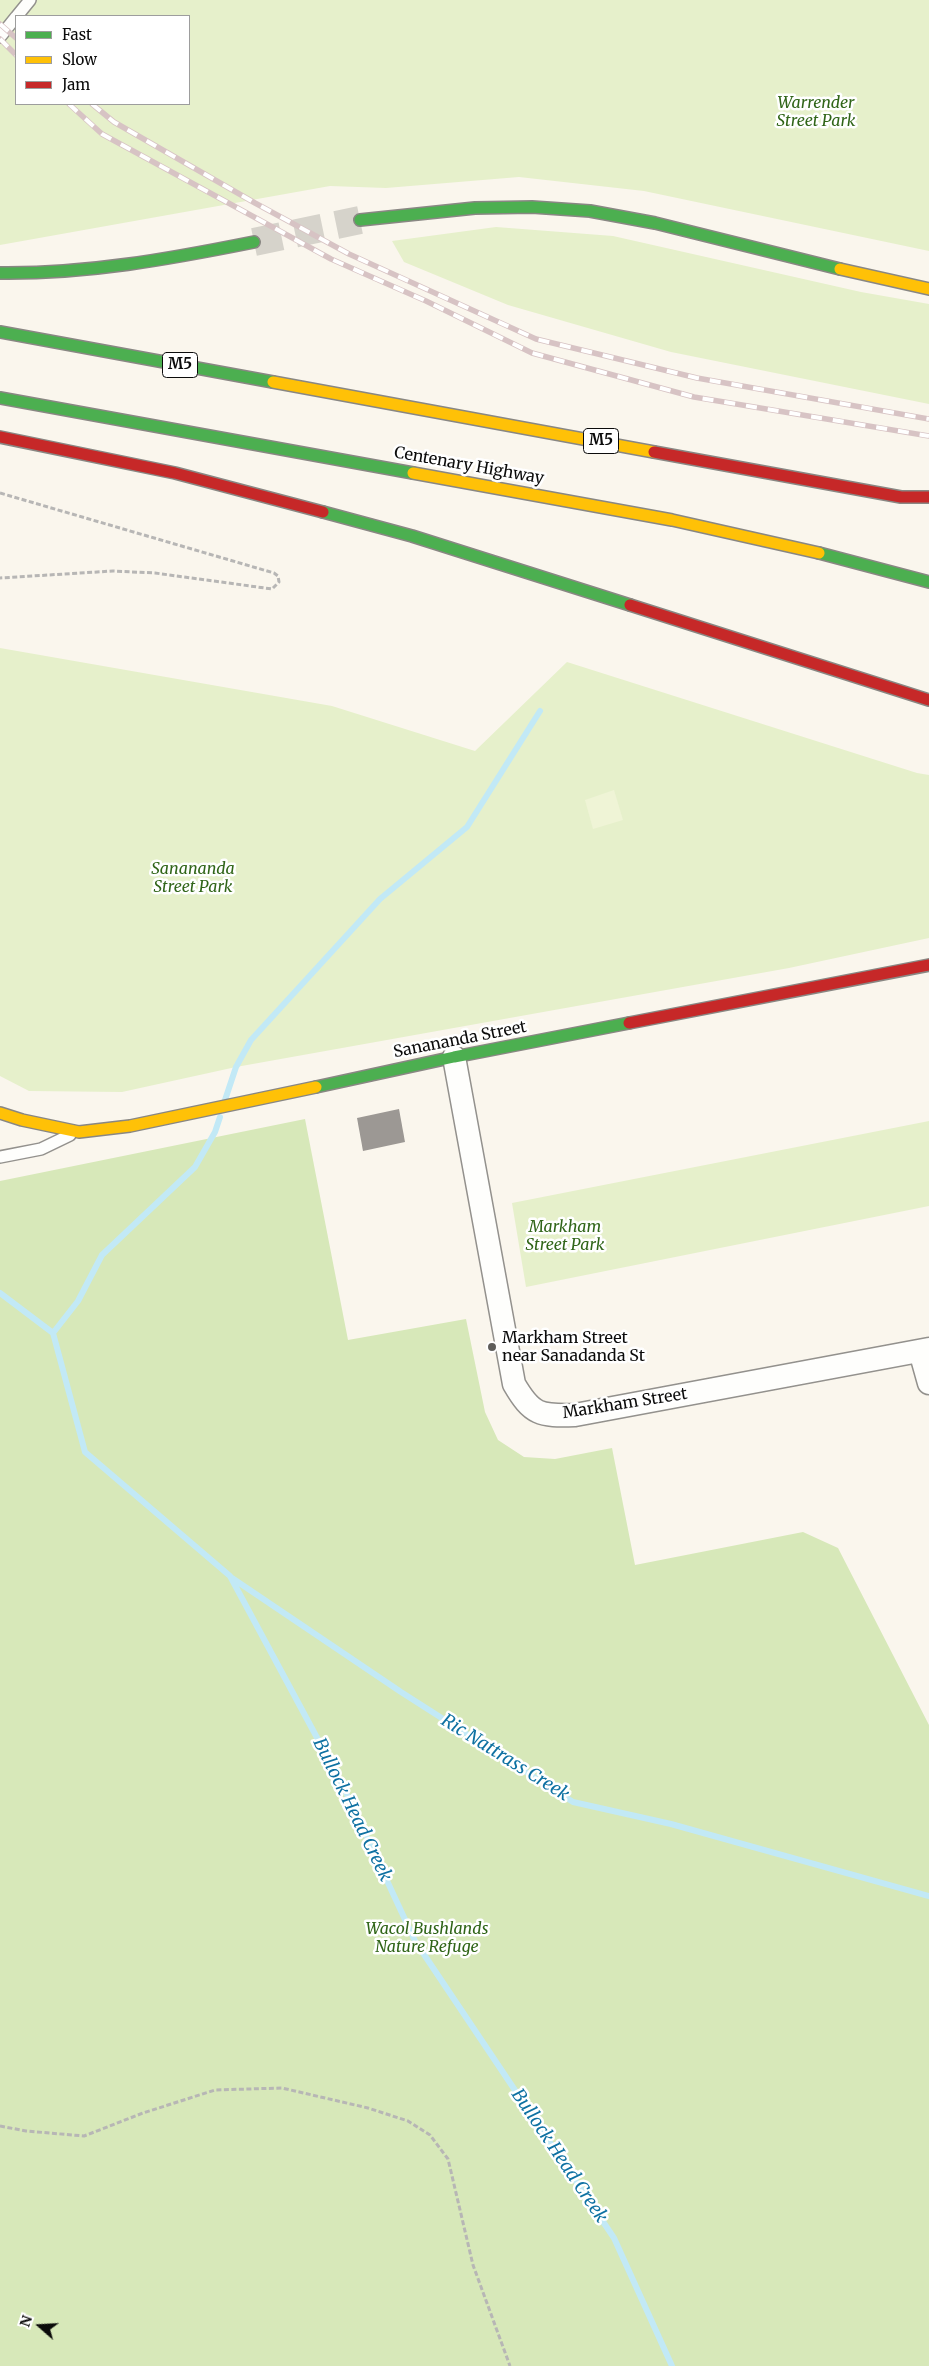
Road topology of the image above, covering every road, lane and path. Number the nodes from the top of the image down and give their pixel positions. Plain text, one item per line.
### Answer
1 (30, 0) edge
2 (19, 15) edge
3 (15, 19) edge
4 (0, 37) edge
5 (360, 220) tunnel mouth
6 (254, 242) tunnel mouth
7 (0, 273) edge
8 (929, 289) edge
9 (0, 332) edge
10 (0, 398) edge
11 (0, 436) edge
12 (0, 493) edge
13 (900, 496) junction
14 (929, 497) edge
15 (922, 511) dead end
16 (0, 578) edge
17 (929, 582) edge
18 (929, 700) edge
19 (929, 965) edge
20 (454, 1058) junction
21 (0, 1113) edge
22 (78, 1132) junction
23 (0, 1158) edge
24 (925, 1350) edge
25 (929, 1383) edge
26 (0, 2126) edge
27 (510, 2366) edge

1 - 2 lane
3 - 4 lane
5 - 8 main road
6 - 7 main road
9 - 13 main road, M5
10 - 17 main road, Centenary Highway
11 - 18 main road
12 - 16 path
13 - 14 main road, M5
13 - 15 main road
19 - 20 main road, Sanananda Street
20 - 22 main road, Sanananda Street
20 - 24 street, Markham Street
21 - 22 main road
22 - 23 lane, Sanananda Street
24 - 25 street
26 - 27 path

